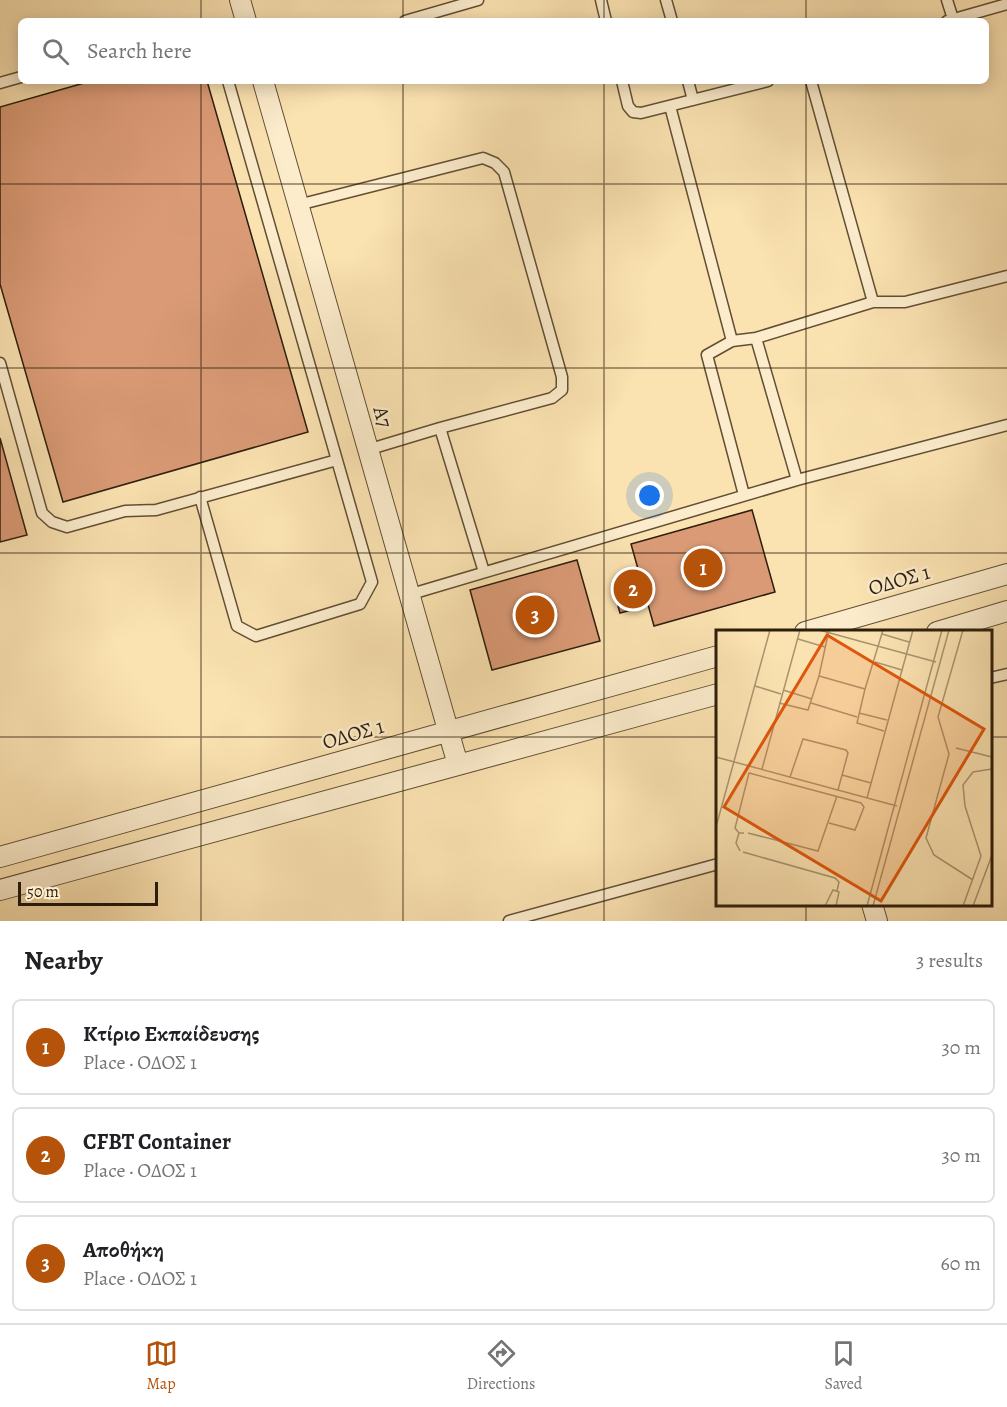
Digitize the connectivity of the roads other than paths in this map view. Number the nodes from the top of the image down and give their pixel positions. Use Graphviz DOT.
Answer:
graph roads {
  1 [pos="240,0"];
  2 [pos="478,0"];
  3 [pos="600,0"];
  4 [pos="666,0"];
  5 [pos="947,0"];
  6 [pos="1007,4"];
  7 [pos="245,18"];
  8 [pos="415,18"];
  9 [pos="605,18"];
  10 [pos="671,18"];
  11 [pos="950,18"];
  12 [pos="957,18"];
  13 [pos="18,78"];
  14 [pos="0,83"];
  15 [pos="229,84"];
  16 [pos="264,84"];
  17 [pos="623,84"];
  18 [pos="689,84"];
  19 [pos="756,84"];
  20 [pos="812,84"];
  21 [pos="693,100"];
  22 [pos="670,106"];
  23 [pos="298,205"];
  24 [pos="1007,276"];
  25 [pos="873,302"];
  26 [pos="756,338"];
  27 [pos="732,341"];
  28 [pos="0,363"];
  29 [pos="1007,425"];
  30 [pos="440,428"];
  31 [pos="367,450"];
  32 [pos="337,460"];
  33 [pos="797,480"];
  34 [pos="744,495"];
  35 [pos="200,498"];
  36 [pos="484,572"];
  37 [pos="1007,574"];
  38 [pos="408,595"];
  39 [pos="1007,611"];
  40 [pos="812,630"];
  41 [pos="944,630"];
  42 [pos="716,656"];
  43 [pos="1007,674"];
  44 [pos="992,678"];
  45 [pos="716,694"];
  46 [pos="448,732"];
  47 [pos="458,765"];
  48 [pos="0,857"];
  49 [pos="716,864"];
  50 [pos="0,890"];
  51 [pos="873,906"];
  52 [pos="508,921"];
  53 [pos="877,921"];
  1 -- 7 [label="street"];
  2 -- 8 [label="lane"];
  3 -- 9 [label="lane"];
  4 -- 10 [label="lane"];
  5 -- 11 [label="lane"];
  6 -- 12 [label="lane"];
  13 -- 14 [label="lane"];
  15 -- 32 [label="lane"];
  16 -- 23 [label="street, Α7"];
  17 -- 22 [label="lane"];
  18 -- 21 [label="lane"];
  19 -- 21 [label="lane"];
  20 -- 25 [label="lane"];
  21 -- 22 [label="lane"];
  22 -- 27 [label="lane"];
  23 -- 30 [label="lane"];
  23 -- 31 [label="street, Α7"];
  24 -- 25 [label="lane"];
  25 -- 26 [label="lane"];
  26 -- 27 [label="lane"];
  26 -- 33 [label="lane"];
  27 -- 34 [label="lane"];
  28 -- 35 [label="lane"];
  29 -- 33 [label="lane"];
  30 -- 31 [label="lane"];
  30 -- 36 [label="lane"];
  31 -- 38 [label="street, Α7"];
  32 -- 35 [label="lane"];
  32 -- 35 [label="lane"];
  33 -- 34 [label="lane"];
  34 -- 36 [label="lane"];
  36 -- 38 [label="lane"];
  37 -- 40 [label="street, ΟΔΟΣ 1"];
  38 -- 46 [label="street, Α7"];
  39 -- 41 [label="street"];
  42 -- 46 [label="street, ΟΔΟΣ 1"];
  43 -- 44 [label="lane"];
  45 -- 47 [label="street"];
  46 -- 47 [label="street, Α7"];
  46 -- 48 [label="street, ΟΔΟΣ 1"];
  47 -- 50 [label="street"];
  49 -- 52 [label="lane"];
  51 -- 53 [label="street"];
}
